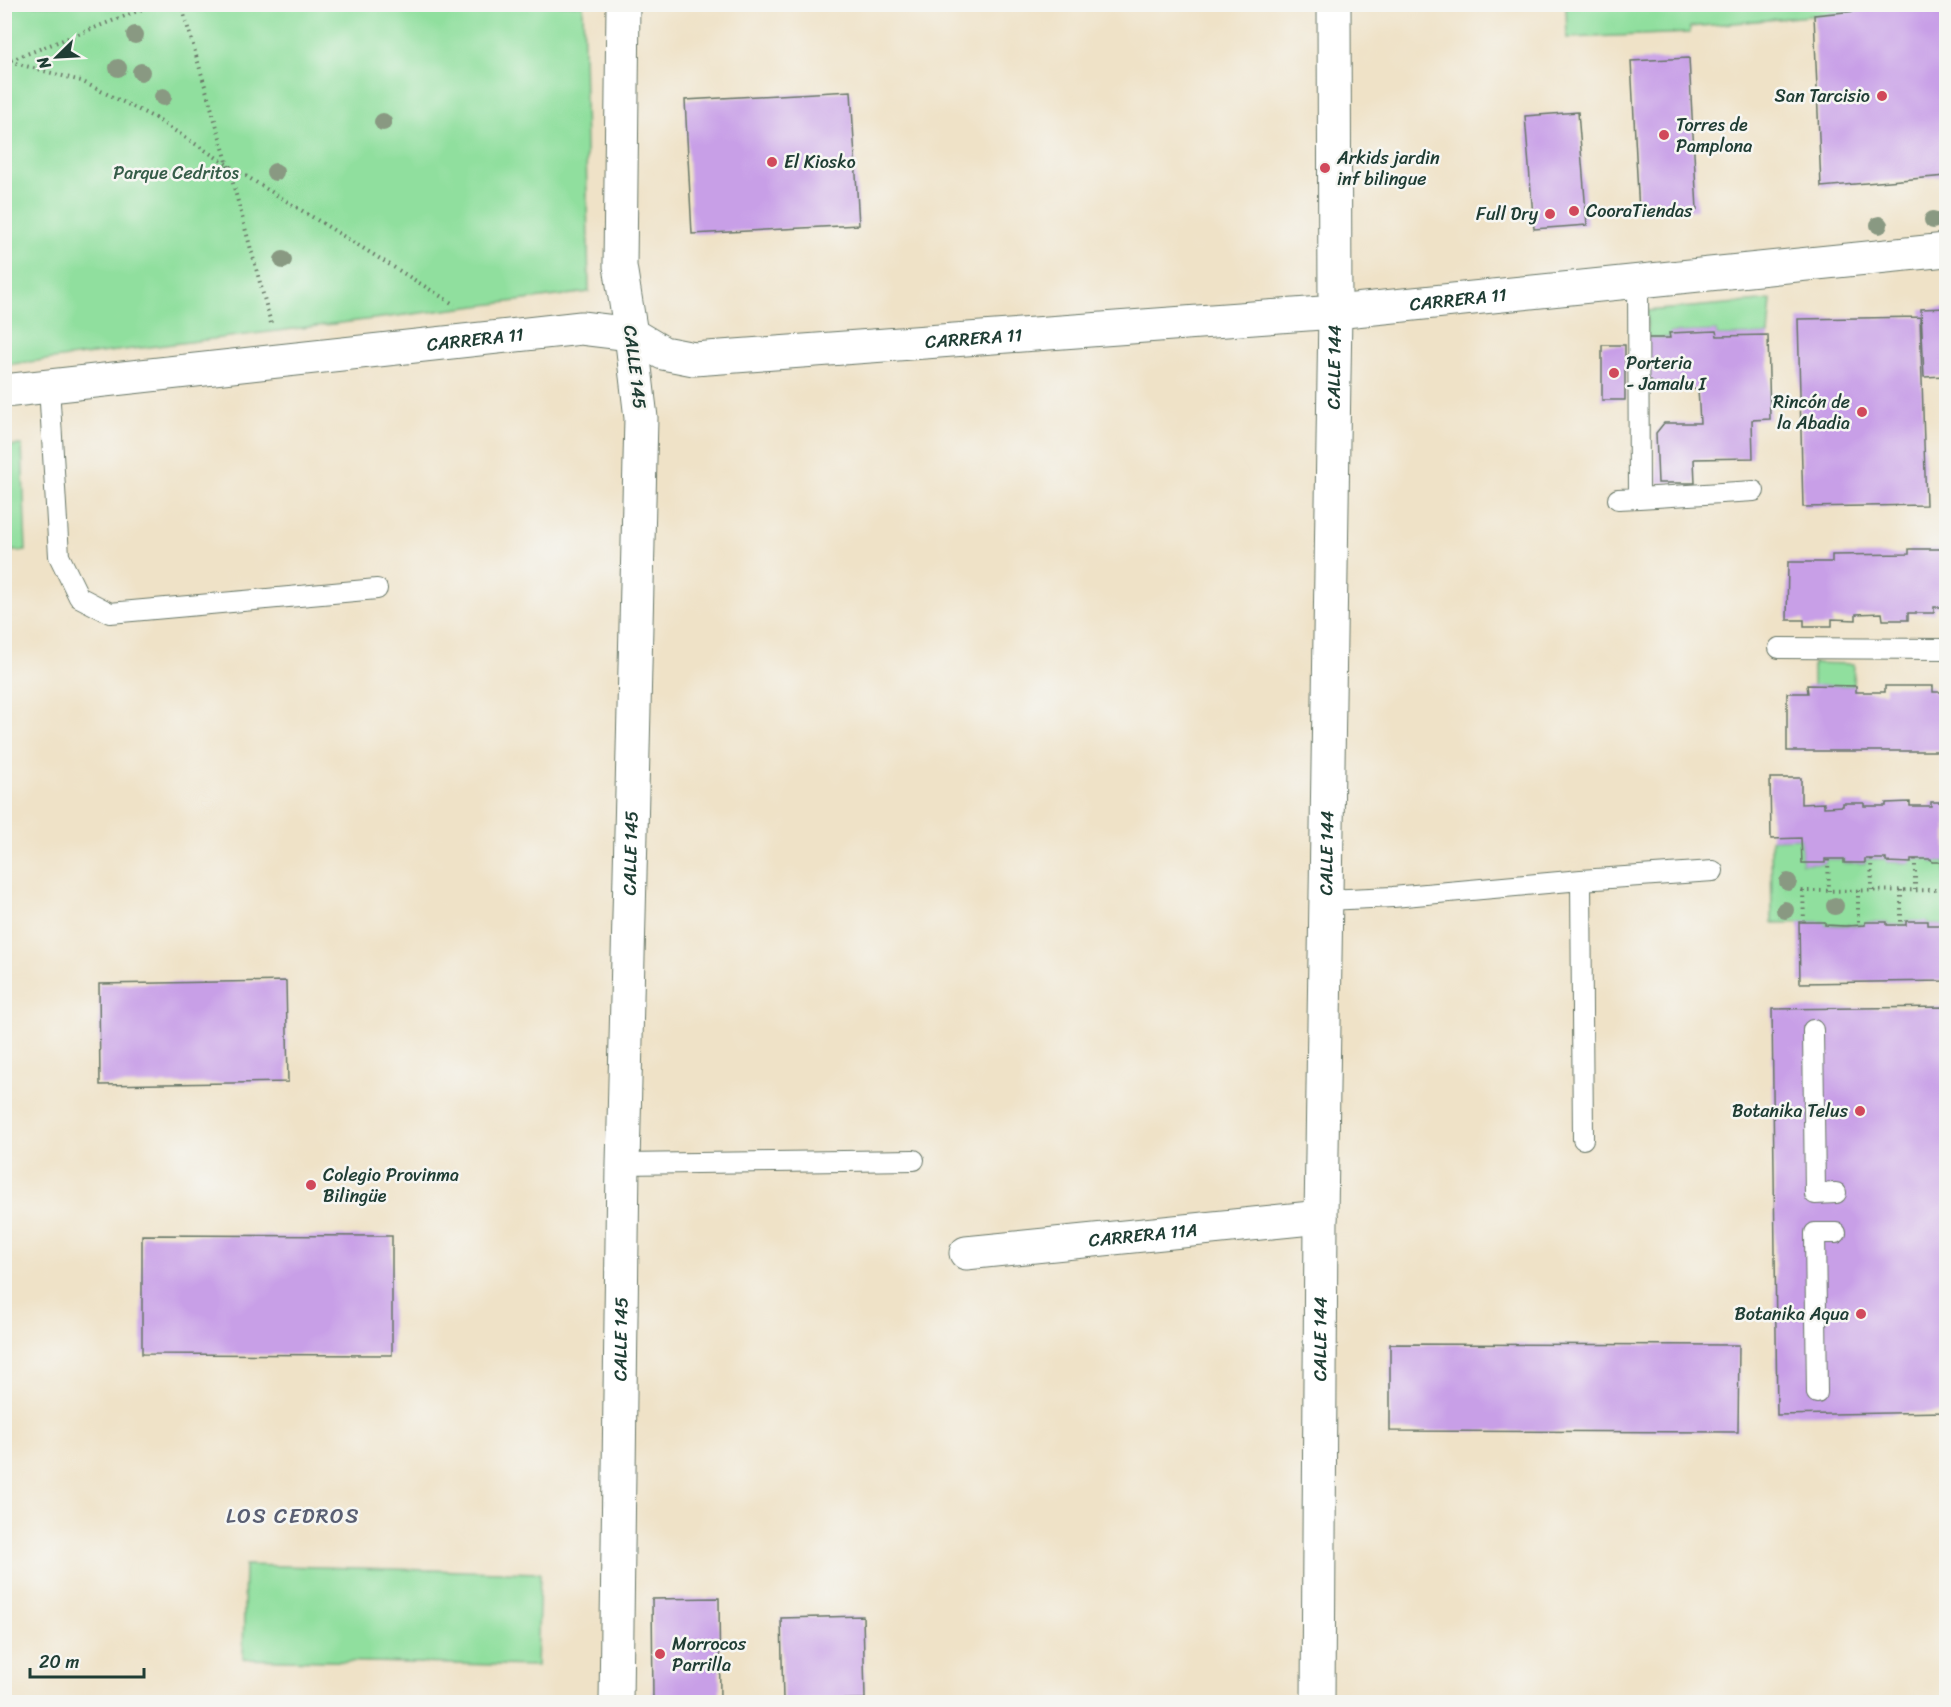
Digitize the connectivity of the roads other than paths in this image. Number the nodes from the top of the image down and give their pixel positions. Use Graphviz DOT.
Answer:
graph roads {
  1 [pos="623,4"];
  2 [pos="1334,4"];
  3 [pos="1947,250"];
  4 [pos="1638,282"];
  5 [pos="1335,312"];
  6 [pos="632,334"];
  7 [pos="49,386"];
  8 [pos="4,391"];
  9 [pos="1754,491"];
  10 [pos="1639,498"];
  11 [pos="1618,499"];
  12 [pos="377,589"];
  13 [pos="1779,648"];
  14 [pos="1947,649"];
  15 [pos="1713,871"];
  16 [pos="1581,880"];
  17 [pos="1326,900"];
  18 [pos="1813,1030"];
  19 [pos="1583,1139"];
  20 [pos="914,1160"];
  21 [pos="624,1164"];
  22 [pos="1836,1193"];
  23 [pos="1321,1217"];
  24 [pos="1836,1233"];
  25 [pos="966,1253"];
  26 [pos="1817,1393"];
  27 [pos="616,1702"];
  28 [pos="1318,1702"];
  1 -- 6 [label="street, CALLE 145"];
  2 -- 5 [label="street, CALLE 144"];
  3 -- 4 [label="street, CARRERA 11"];
  4 -- 5 [label="street, CARRERA 11"];
  4 -- 10 [label="lane"];
  5 -- 6 [label="street, CARRERA 11"];
  5 -- 17 [label="street, CALLE 144"];
  6 -- 7 [label="street, CARRERA 11"];
  6 -- 21 [label="street, CALLE 145"];
  7 -- 8 [label="street, CARRERA 11"];
  7 -- 12 [label="lane"];
  9 -- 10 [label="lane"];
  10 -- 11 [label="lane"];
  13 -- 14 [label="lane"];
  15 -- 16 [label="lane"];
  16 -- 17 [label="lane"];
  16 -- 19 [label="lane"];
  17 -- 23 [label="street, CALLE 144"];
  18 -- 22 [label="lane"];
  20 -- 21 [label="lane"];
  21 -- 27 [label="street, CALLE 145"];
  23 -- 25 [label="street, CARRERA 11A"];
  23 -- 28 [label="street, CALLE 144"];
  24 -- 26 [label="lane"];
}
